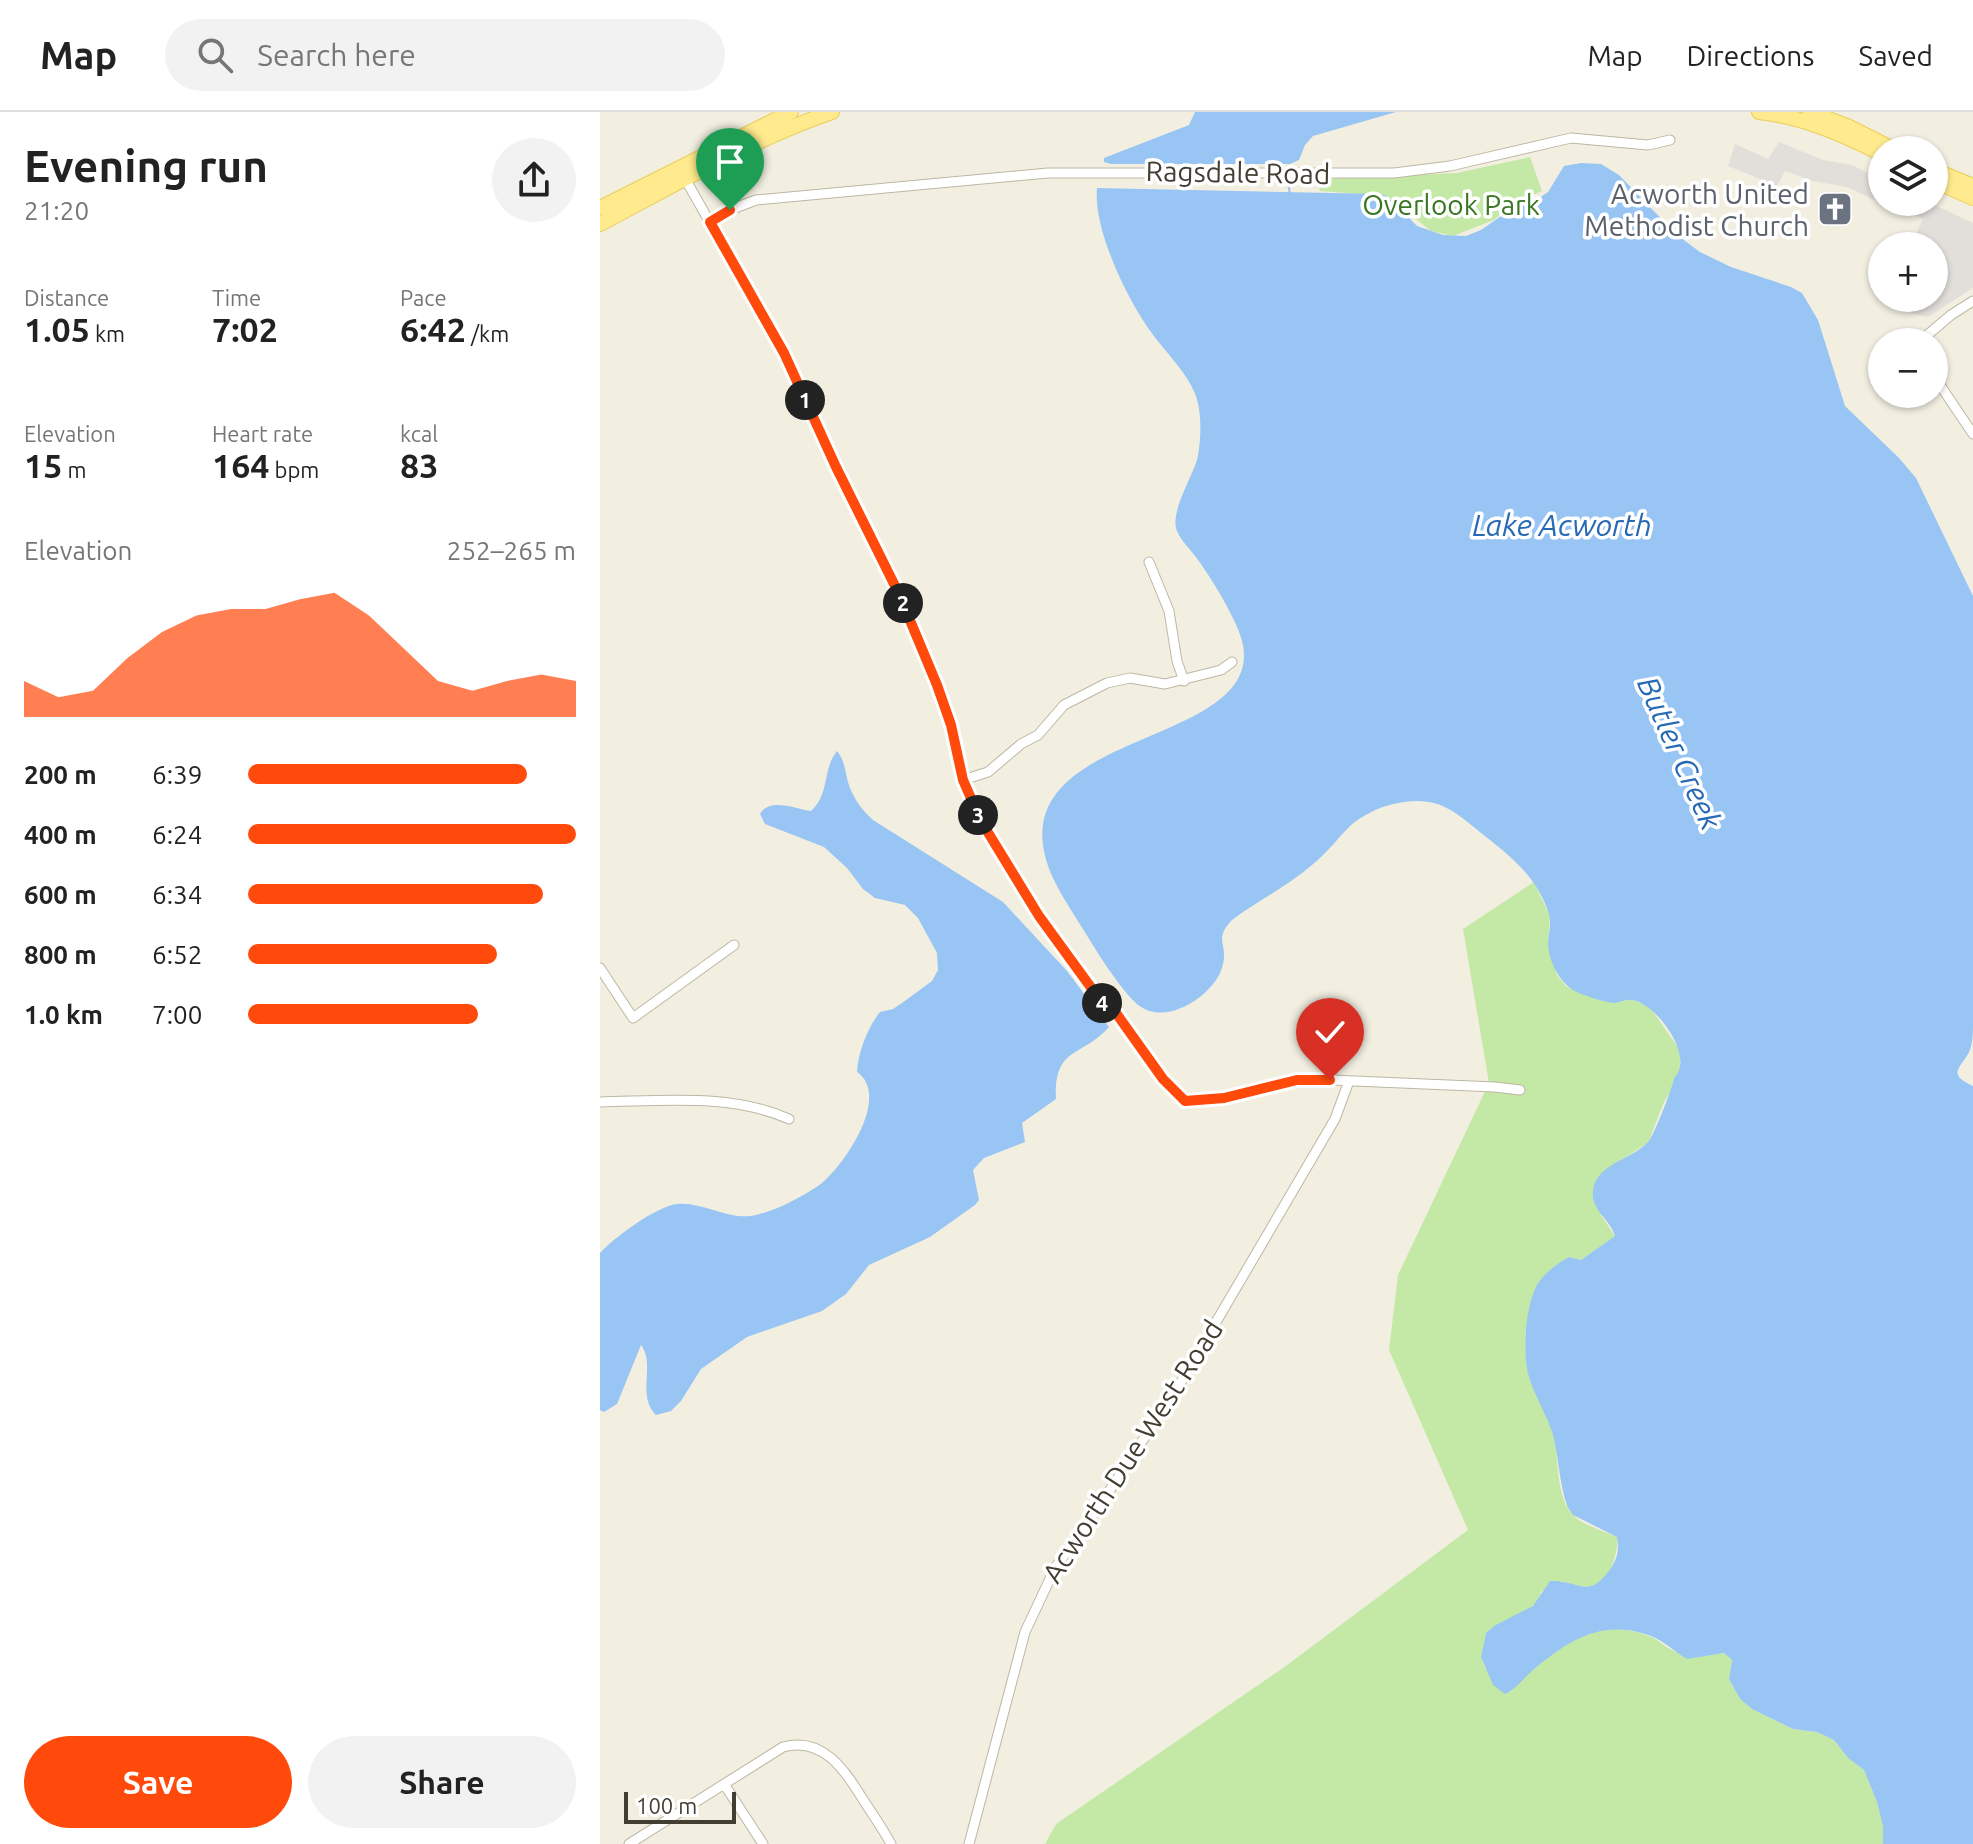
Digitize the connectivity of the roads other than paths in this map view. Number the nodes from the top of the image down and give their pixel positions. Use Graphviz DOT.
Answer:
graph roads {
  1 [pos="791,112"];
  2 [pos="832,112"];
  3 [pos="1759,112"];
  4 [pos="1810,112"];
  5 [pos="1868,136"];
  6 [pos="1670,140"];
  7 [pos="1868,147"];
  8 [pos="682,173"];
  9 [pos="1948,176"];
  10 [pos="1973,186"];
  11 [pos="1948,187"];
  12 [pos="1973,198"];
  13 [pos="600,208"];
  14 [pos="710,222"];
  15 [pos="600,224"];
  16 [pos="1973,301"];
  17 [pos="1936,328"];
  18 [pos="1948,397"];
  19 [pos="1973,434"];
  20 [pos="1149,562"];
  21 [pos="1232,662"];
  22 [pos="1184,681"];
  23 [pos="963,780"];
  24 [pos="734,945"];
  25 [pos="600,968"];
  26 [pos="1349,1081"];
  27 [pos="1520,1090"];
  28 [pos="600,1102"];
  29 [pos="789,1119"];
  30 [pos="724,1784"];
  31 [pos="629,1844"];
  32 [pos="763,1844"];
  33 [pos="891,1844"];
  34 [pos="969,1844"];
  1 -- 8 [label="main road"];
  2 -- 8 [label="main road"];
  3 -- 7 [label="main road"];
  4 -- 5 [label="main road"];
  6 -- 14 [label="street, Ragsdale Road"];
  8 -- 13 [label="main road"];
  8 -- 14 [label="street"];
  8 -- 15 [label="main road"];
  9 -- 10 [label="main road"];
  11 -- 12 [label="main road"];
  14 -- 23 [label="street"];
  16 -- 17 [label="street"];
  18 -- 19 [label="street"];
  20 -- 22 [label="street"];
  21 -- 22 [label="street"];
  22 -- 23 [label="street"];
  23 -- 26 [label="street"];
  24 -- 25 [label="street"];
  26 -- 27 [label="street"];
  26 -- 34 [label="street, Acworth Due West Road"];
  28 -- 29 [label="street"];
  30 -- 31 [label="street"];
  30 -- 32 [label="street"];
  30 -- 33 [label="street"];
}
